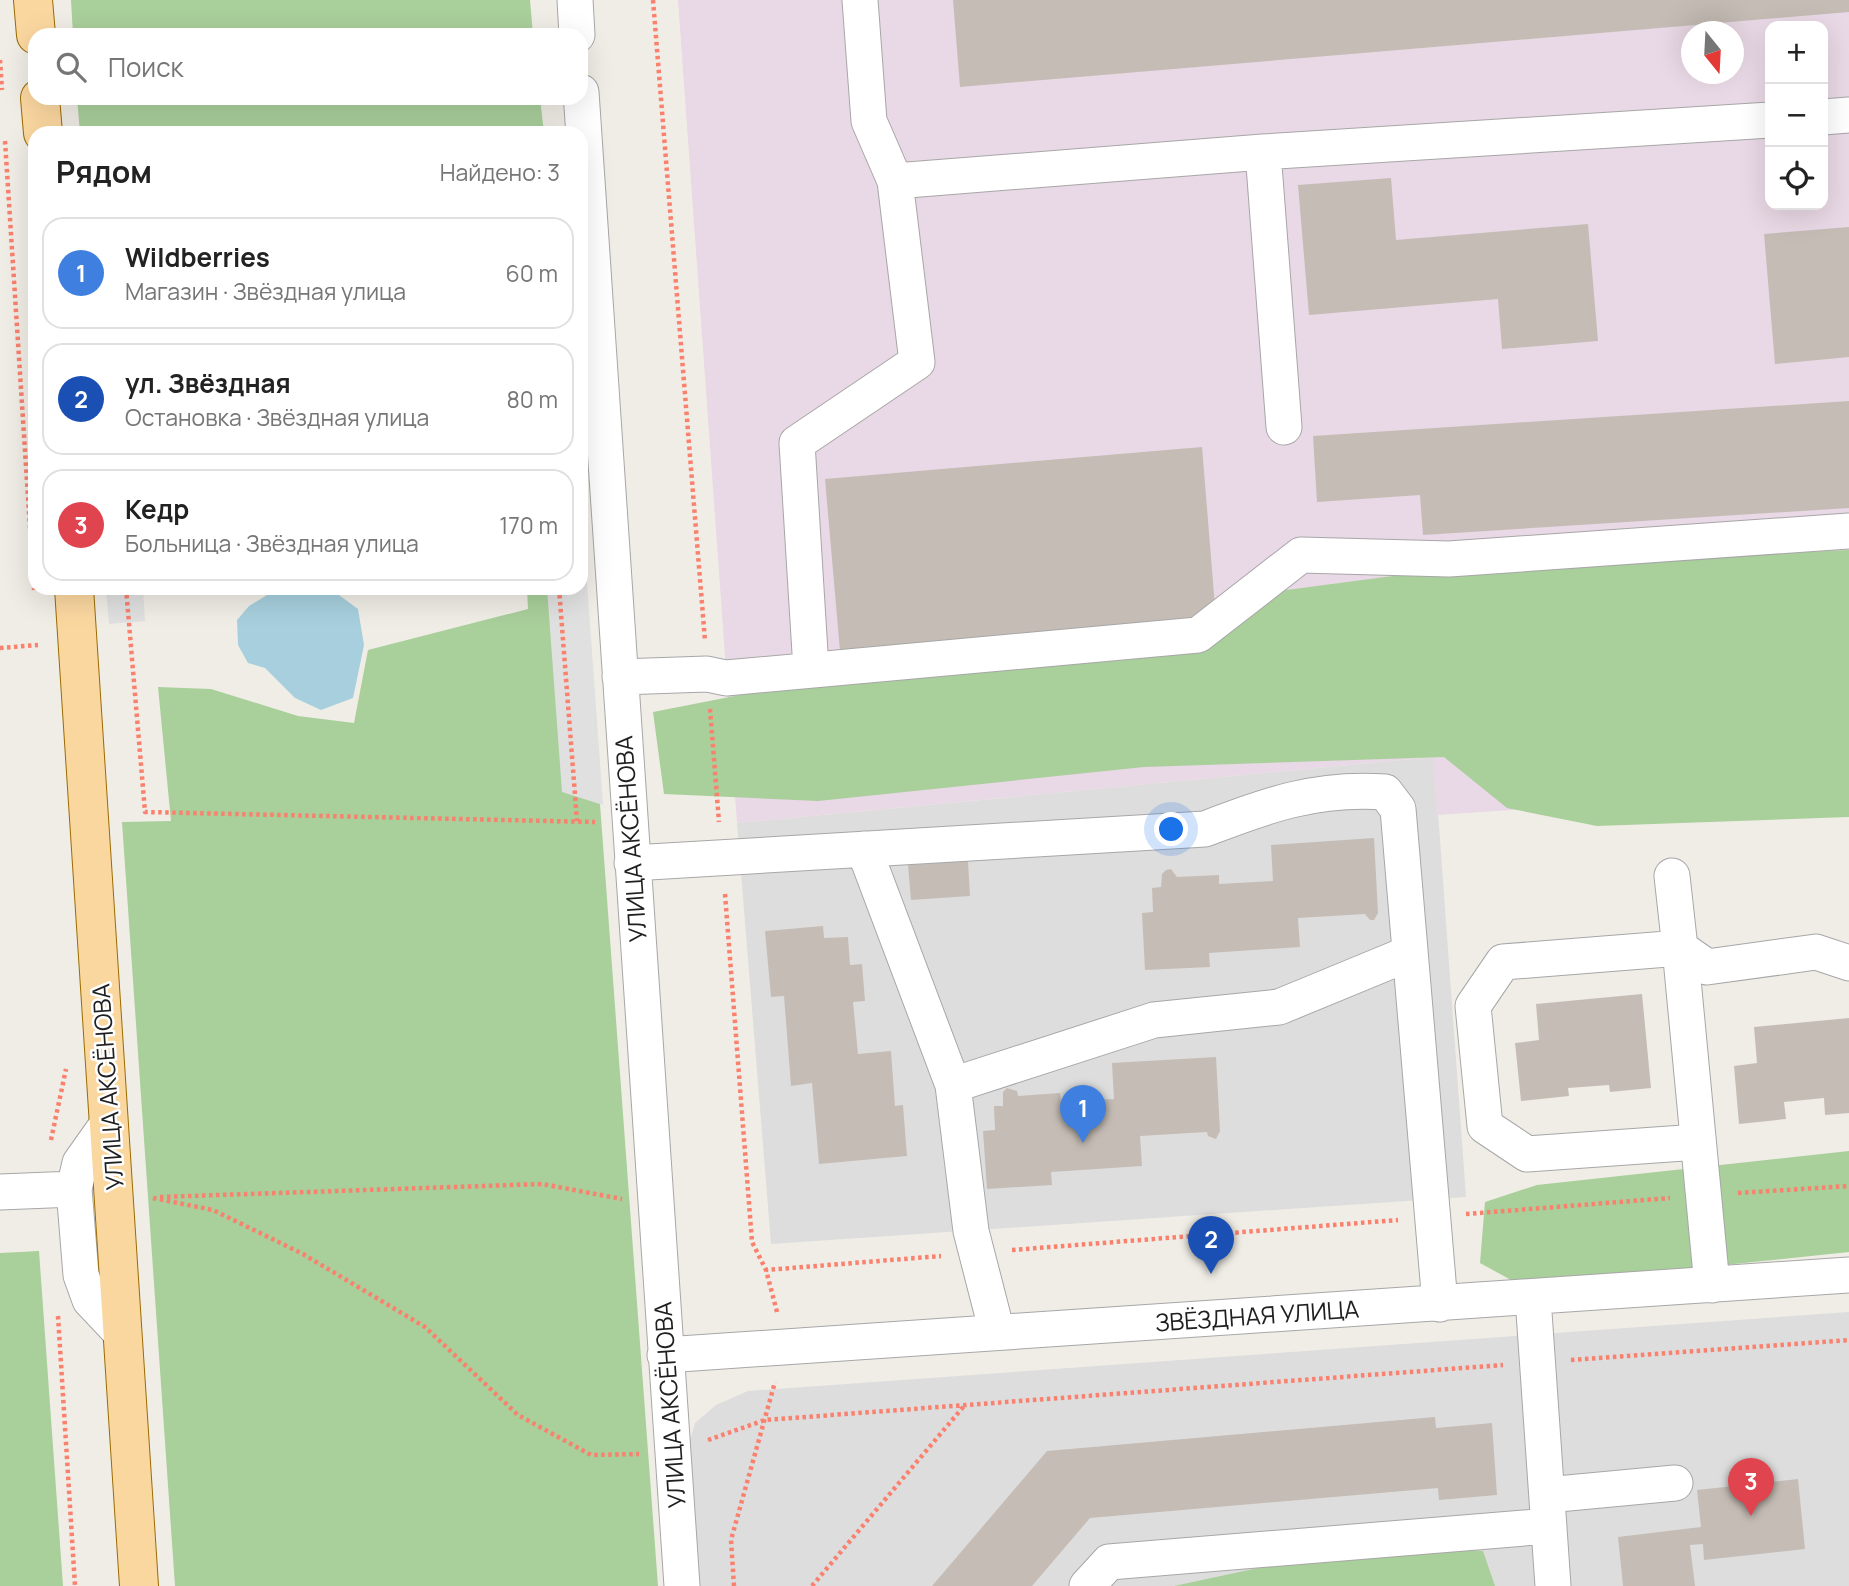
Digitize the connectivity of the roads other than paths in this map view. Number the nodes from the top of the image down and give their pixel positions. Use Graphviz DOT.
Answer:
graph roads {
  1 [pos="33,0"];
  2 [pos="575,0"];
  3 [pos="860,0"];
  4 [pos="35,28"];
  5 [pos="577,28"];
  6 [pos="41,105"];
  7 [pos="582,105"];
  8 [pos="1849,115"];
  9 [pos="1828,117"];
  10 [pos="1765,120"];
  11 [pos="42,126"];
  12 [pos="583,126"];
  13 [pos="1263,152"];
  14 [pos="895,181"];
  15 [pos="588,197"];
  16 [pos="1284,427"];
  17 [pos="1849,531"];
  18 [pos="74,595"];
  19 [pos="811,669"];
  20 [pos="620,677"];
  21 [pos="864,849"];
  22 [pos="632,863"];
  23 [pos="1672,876"];
  24 [pos="1680,948"];
  25 [pos="1410,953"];
  26 [pos="1849,963"];
  27 [pos="953,1085"];
  28 [pos="109,1122"];
  29 [pos="1698,1142"];
  30 [pos="62,1190"];
  31 [pos="0,1192"];
  32 [pos="1849,1275"];
  33 [pos="1712,1285"];
  34 [pos="1533,1298"];
  35 [pos="1440,1304"];
  36 [pos="997,1332"];
  37 [pos="123,1335"];
  38 [pos="664,1355"];
  39 [pos="1675,1483"];
  40 [pos="1548,1510"];
  41 [pos="139,1586"];
  42 [pos="682,1586"];
  43 [pos="1087,1586"];
  44 [pos="1553,1586"];
  1 -- 4 [label="main road"];
  2 -- 5 [label="street"];
  3 -- 14 [label="street"];
  6 -- 11 [label="main road"];
  7 -- 12 [label="street, УЛИЦА АКСЁНОВА"];
  8 -- 9 [label="street"];
  10 -- 13 [label="street"];
  13 -- 14 [label="street"];
  13 -- 16 [label="street"];
  14 -- 19 [label="street"];
  15 -- 20 [label="street, УЛИЦА АКСЁНОВА"];
  17 -- 19 [label="street"];
  18 -- 28 [label="main road, УЛИЦА АКСЁНОВА"];
  19 -- 20 [label="street"];
  20 -- 22 [label="street, УЛИЦА АКСЁНОВА"];
  21 -- 22 [label="street"];
  21 -- 25 [label="street"];
  21 -- 27 [label="street"];
  22 -- 38 [label="street, УЛИЦА АКСЁНОВА"];
  23 -- 24 [label="street"];
  24 -- 26 [label="street"];
  24 -- 29 [label="street"];
  24 -- 29 [label="street"];
  25 -- 27 [label="street"];
  25 -- 35 [label="street"];
  27 -- 36 [label="street"];
  28 -- 30 [label="street"];
  28 -- 37 [label="main road, УЛИЦА АКСЁНОВА"];
  29 -- 33 [label="street"];
  30 -- 31 [label="street"];
  30 -- 37 [label="street"];
  32 -- 33 [label="street, ЗВЁЗДНАЯ УЛИЦА"];
  33 -- 34 [label="street, ЗВЁЗДНАЯ УЛИЦА"];
  34 -- 35 [label="street, ЗВЁЗДНАЯ УЛИЦА"];
  34 -- 40 [label="street"];
  35 -- 36 [label="street, ЗВЁЗДНАЯ УЛИЦА"];
  36 -- 38 [label="street, ЗВЁЗДНАЯ УЛИЦА"];
  37 -- 41 [label="main road, УЛИЦА АКСЁНОВА"];
  38 -- 42 [label="street, УЛИЦА АКСЁНОВА"];
  39 -- 40 [label="street"];
  40 -- 43 [label="street"];
  40 -- 44 [label="street"];
}
